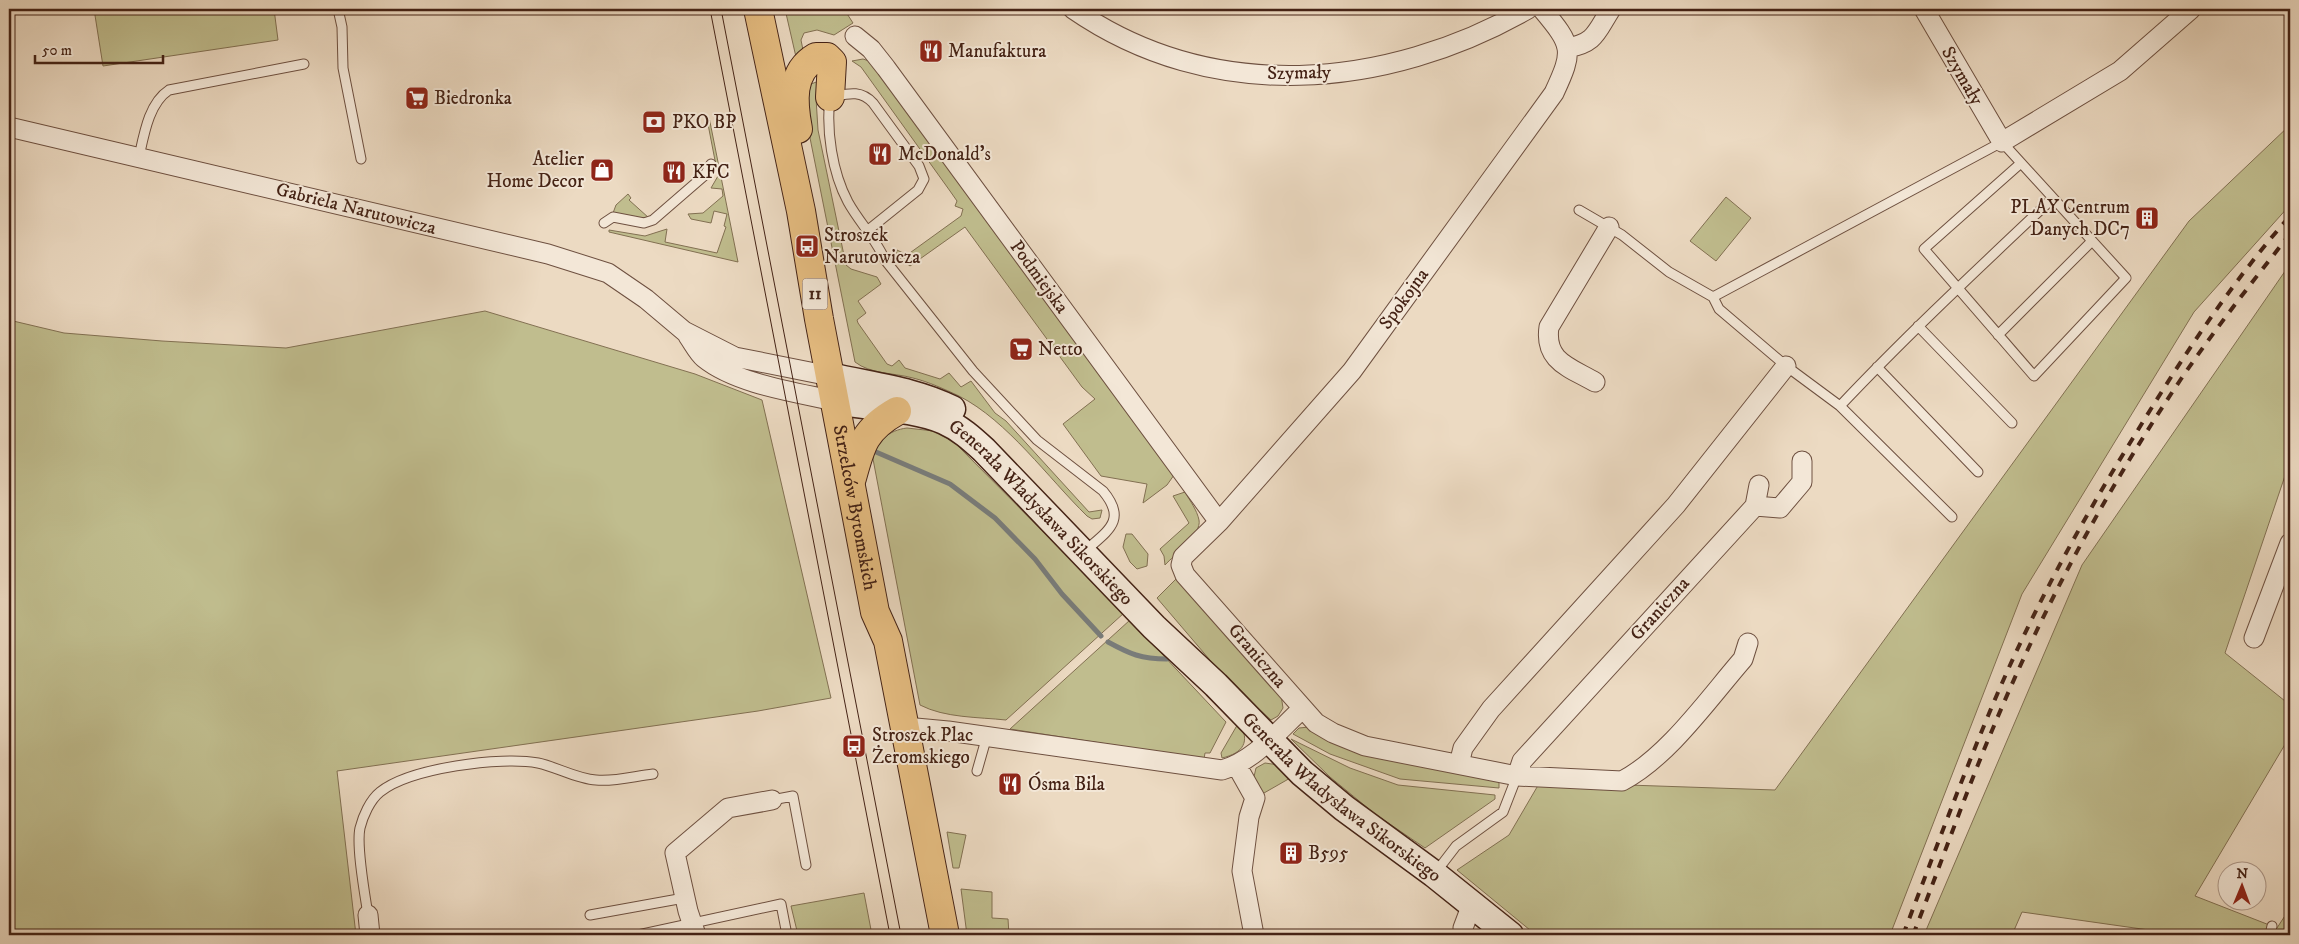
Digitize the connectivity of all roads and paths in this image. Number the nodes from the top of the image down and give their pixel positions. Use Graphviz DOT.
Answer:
graph roads {
  1 [pos="338,9"];
  2 [pos="758,9"];
  3 [pos="1073,9"];
  4 [pos="1528,9"];
  5 [pos="1542,9"];
  6 [pos="1611,9"];
  7 [pos="1924,9"];
  8 [pos="2190,9"];
  9 [pos="855,36"];
  10 [pos="1567,48"];
  11 [pos="304,64"];
  12 [pos="830,97"];
  13 [pos="9,127"];
  14 [pos="2002,142"];
  15 [pos="139,157"];
  16 [pos="361,159"];
  17 [pos="2021,163"];
  18 [pos="711,164"];
  19 [pos="2052,199"];
  20 [pos="1579,210"];
  21 [pos="801,211"];
  22 [pos="604,223"];
  23 [pos="1609,228"];
  24 [pos="867,231"];
  25 [pos="2091,242"];
  26 [pos="1958,286"];
  27 [pos="1713,297"];
  28 [pos="1918,326"];
  29 [pos="684,331"];
  30 [pos="1998,335"];
  31 [pos="1786,366"];
  32 [pos="1877,367"];
  33 [pos="1595,382"];
  34 [pos="832,389"];
  35 [pos="1840,406"];
  36 [pos="896,411"];
  37 [pos="2012,423"];
  38 [pos="1802,461"];
  39 [pos="1978,472"];
  40 [pos="851,484"];
  41 [pos="1759,485"];
  42 [pos="1756,506"];
  43 [pos="1952,517"];
  44 [pos="1219,522"];
  45 [pos="2290,543"];
  46 [pos="1089,547"];
  47 [pos="1182,565"];
  48 [pos="875,612"];
  49 [pos="2254,638"];
  50 [pos="1748,644"];
  51 [pos="1302,709"];
  52 [pos="905,727"];
  53 [pos="987,736"];
  54 [pos="1269,740"];
  55 [pos="1459,764"];
  56 [pos="1237,766"];
  57 [pos="977,771"];
  58 [pos="653,774"];
  59 [pos="1517,776"];
  60 [pos="772,800"];
  61 [pos="806,865"];
  62 [pos="1434,874"];
  63 [pos="684,898"];
  64 [pos="1472,904"];
  65 [pos="368,915"];
  66 [pos="590,915"];
  67 [pos="693,929"];
  68 [pos="370,935"];
  69 [pos="638,935"];
  70 [pos="787,935"];
  71 [pos="929,935"];
  72 [pos="945,935"];
  73 [pos="1254,935"];
  74 [pos="1465,935"];
  75 [pos="1510,935"];
  1 -- 16 [label="lane"];
  2 -- 21 [label="highway, 11"];
  3 -- 4 [label="street, Szymały"];
  5 -- 10 [label="street"];
  6 -- 10 [label="street"];
  7 -- 14 [label="street, Szymały"];
  8 -- 14 [label="street"];
  9 -- 44 [label="street, Podmiejska"];
  10 -- 44 [label="street, Spokojna"];
  11 -- 15 [label="lane"];
  12 -- 21 [label="highway"];
  12 -- 24 [label="lane"];
  12 -- 24 [label="lane"];
  13 -- 15 [label="street, Gabriela Narutowicza"];
  14 -- 17 [label="lane"];
  14 -- 27 [label="lane"];
  15 -- 29 [label="street, Gabriela Narutowicza"];
  17 -- 19 [label="lane"];
  17 -- 26 [label="lane"];
  18 -- 22 [label="lane"];
  19 -- 25 [label="lane"];
  19 -- 26 [label="lane"];
  20 -- 23 [label="lane"];
  21 -- 34 [label="highway, 11"];
  23 -- 27 [label="lane"];
  23 -- 33 [label="street"];
  24 -- 46 [label="lane"];
  25 -- 30 [label="lane"];
  25 -- 30 [label="lane"];
  26 -- 28 [label="lane"];
  26 -- 30 [label="lane"];
  27 -- 31 [label="lane"];
  28 -- 32 [label="lane"];
  28 -- 37 [label="lane"];
  29 -- 34 [label="street, Gabriela Narutowicza"];
  29 -- 34 [label="street, Gabriela Narutowicza"];
  31 -- 35 [label="lane"];
  31 -- 55 [label="street"];
  32 -- 35 [label="lane"];
  32 -- 39 [label="lane"];
  34 -- 36 [label="street, Generała Władysława Sikorskiego"];
  34 -- 40 [label="highway, Strzelców Bytomskich / 11"];
  34 -- 46 [label="street, Generała Władysława Sikorskiego"];
  35 -- 43 [label="lane"];
  36 -- 40 [label="highway"];
  36 -- 46 [label="street, Generała Władysława Sikorskiego"];
  38 -- 42 [label="street"];
  40 -- 48 [label="highway, Strzelców Bytomskich / 11"];
  41 -- 42 [label="street"];
  42 -- 59 [label="street, Graniczna"];
  44 -- 47 [label="street, Spokojna"];
  45 -- 49 [label="street"];
  46 -- 54 [label="street, Generała Władysława Sikorskiego"];
  47 -- 51 [label="street, Graniczna"];
  48 -- 52 [label="highway, Strzelców Bytomskich / 11"];
  48 -- 71 [label="highway, Strzelców Bytomskich / 11"];
  50 -- 59 [label="street, Graniczna"];
  51 -- 54 [label="street"];
  51 -- 55 [label="street, Graniczna"];
  52 -- 53 [label="street"];
  52 -- 72 [label="highway, Strzelców Bytomskich / 11"];
  53 -- 56 [label="street"];
  53 -- 57 [label="lane"];
  54 -- 56 [label="street"];
  54 -- 62 [label="street, Generała Władysława Sikorskiego"];
  55 -- 59 [label="street, Graniczna"];
  56 -- 73 [label="street"];
  58 -- 65 [label="lane"];
  59 -- 62 [label="lane"];
  60 -- 61 [label="lane"];
  60 -- 63 [label="street"];
  62 -- 64 [label="street, Generała Władysława Sikorskiego"];
  63 -- 66 [label="lane"];
  63 -- 67 [label="street"];
  64 -- 74 [label="street"];
  64 -- 75 [label="street, Generała Władysława Sikorskiego"];
  65 -- 68 [label="street"];
  67 -- 69 [label="lane"];
  67 -- 70 [label="lane"];
}
